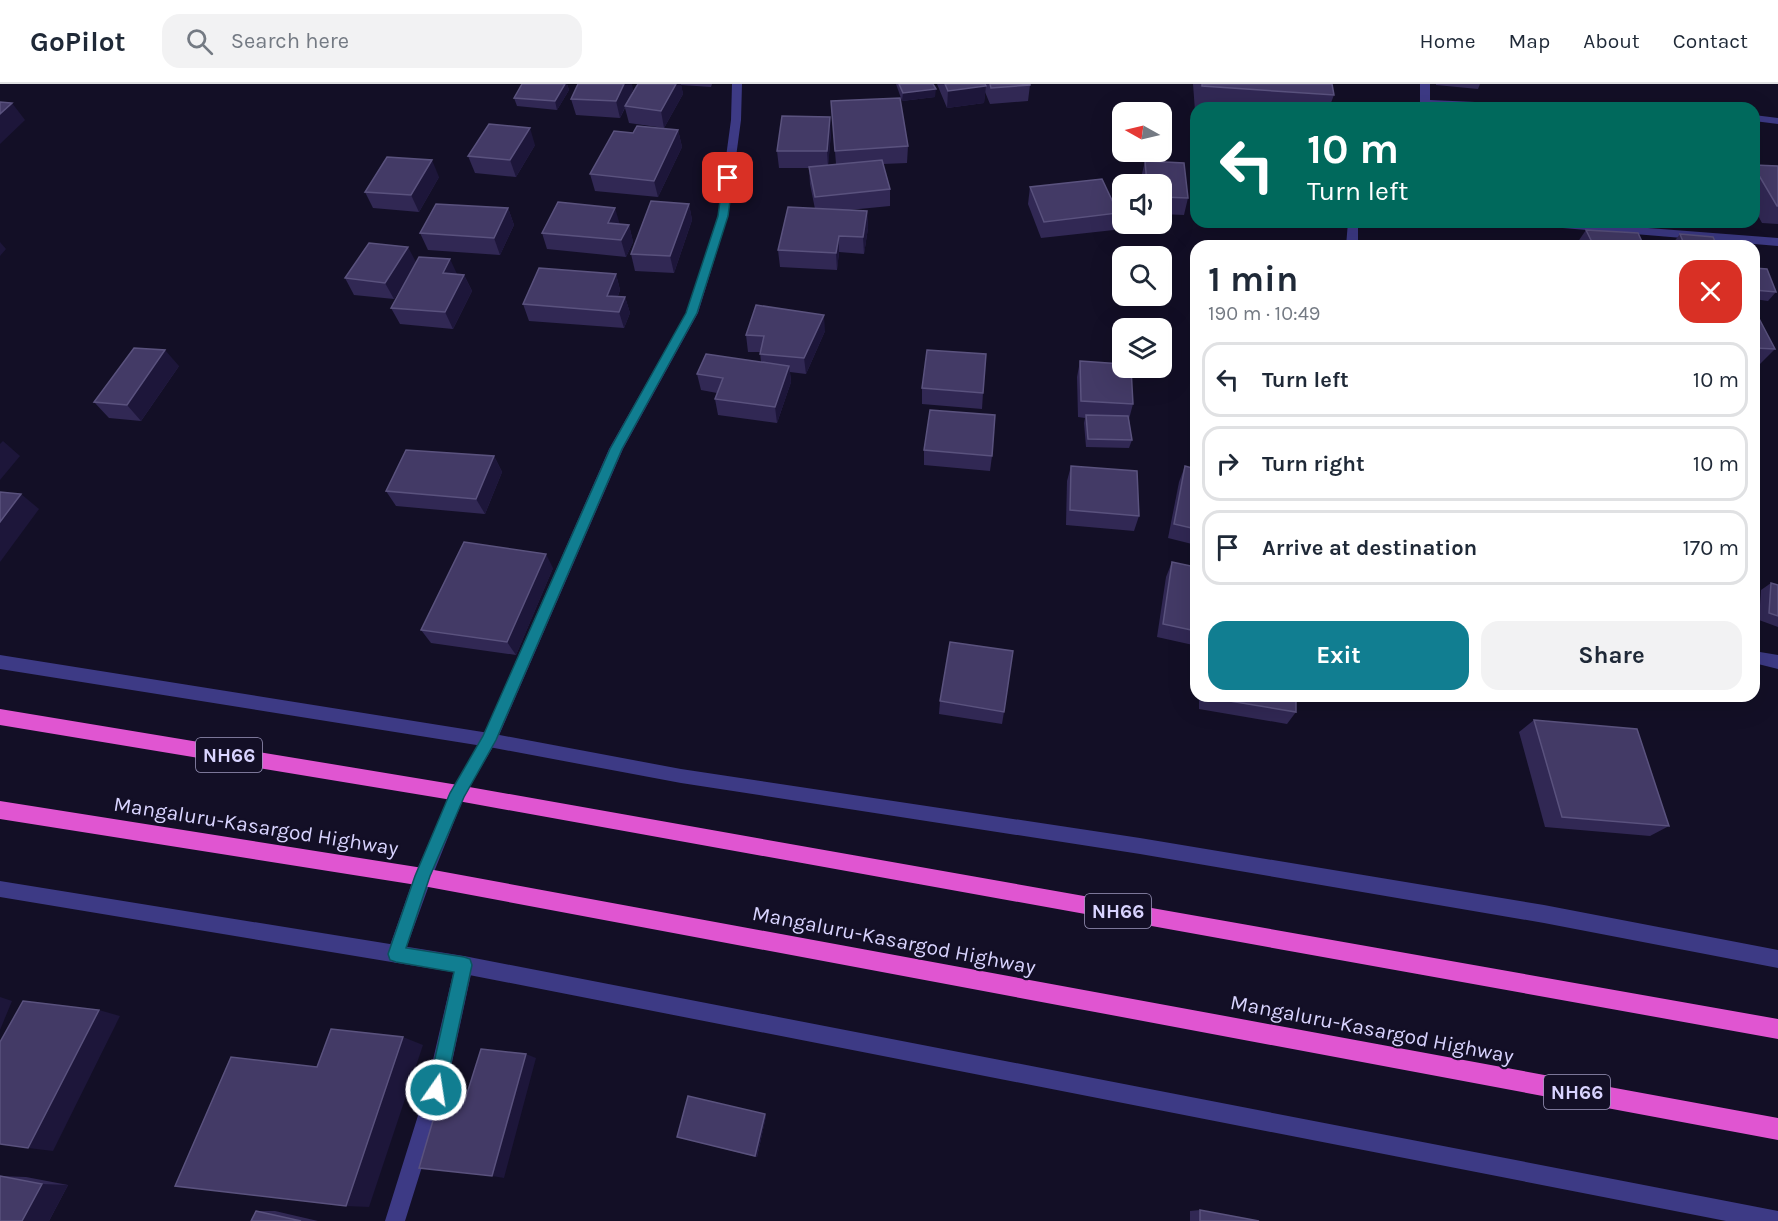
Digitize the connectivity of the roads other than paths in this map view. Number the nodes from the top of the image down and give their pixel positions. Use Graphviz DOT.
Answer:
graph roads {
  1 [pos="738,84"];
  2 [pos="1425,84"];
  3 [pos="1426,102"];
  4 [pos="1760,119"];
  5 [pos="1778,121"];
  6 [pos="1602,228"];
  7 [pos="1753,240"];
  8 [pos="1760,241"];
  9 [pos="1778,242"];
  10 [pos="1760,658"];
  11 [pos="0,662"];
  12 [pos="1778,662"];
  13 [pos="0,717"];
  14 [pos="489,740"];
  15 [pos="458,793"];
  16 [pos="0,810"];
  17 [pos="423,876"];
  18 [pos="0,889"];
  19 [pos="396,954"];
  20 [pos="1778,959"];
  21 [pos="464,965"];
  22 [pos="1778,1029"];
  23 [pos="1778,1129"];
  24 [pos="395,1221"];
  25 [pos="1778,1221"];
  1 -- 14 [label="street"];
  2 -- 3 [label="street"];
  4 -- 5 [label="street"];
  6 -- 7 [label="street"];
  8 -- 9 [label="street"];
  10 -- 12 [label="street"];
  11 -- 14 [label="street"];
  13 -- 15 [label="highway, NH66"];
  14 -- 15 [label="street"];
  14 -- 20 [label="street"];
  15 -- 17 [label="street"];
  15 -- 22 [label="highway, NH66"];
  16 -- 17 [label="highway, Mangaluru-Kasargod Highway / NH66"];
  17 -- 19 [label="street"];
  17 -- 23 [label="highway, Mangaluru-Kasargod Highway / NH66"];
  18 -- 19 [label="street"];
  19 -- 21 [label="street"];
  21 -- 24 [label="street"];
  21 -- 25 [label="street"];
}
